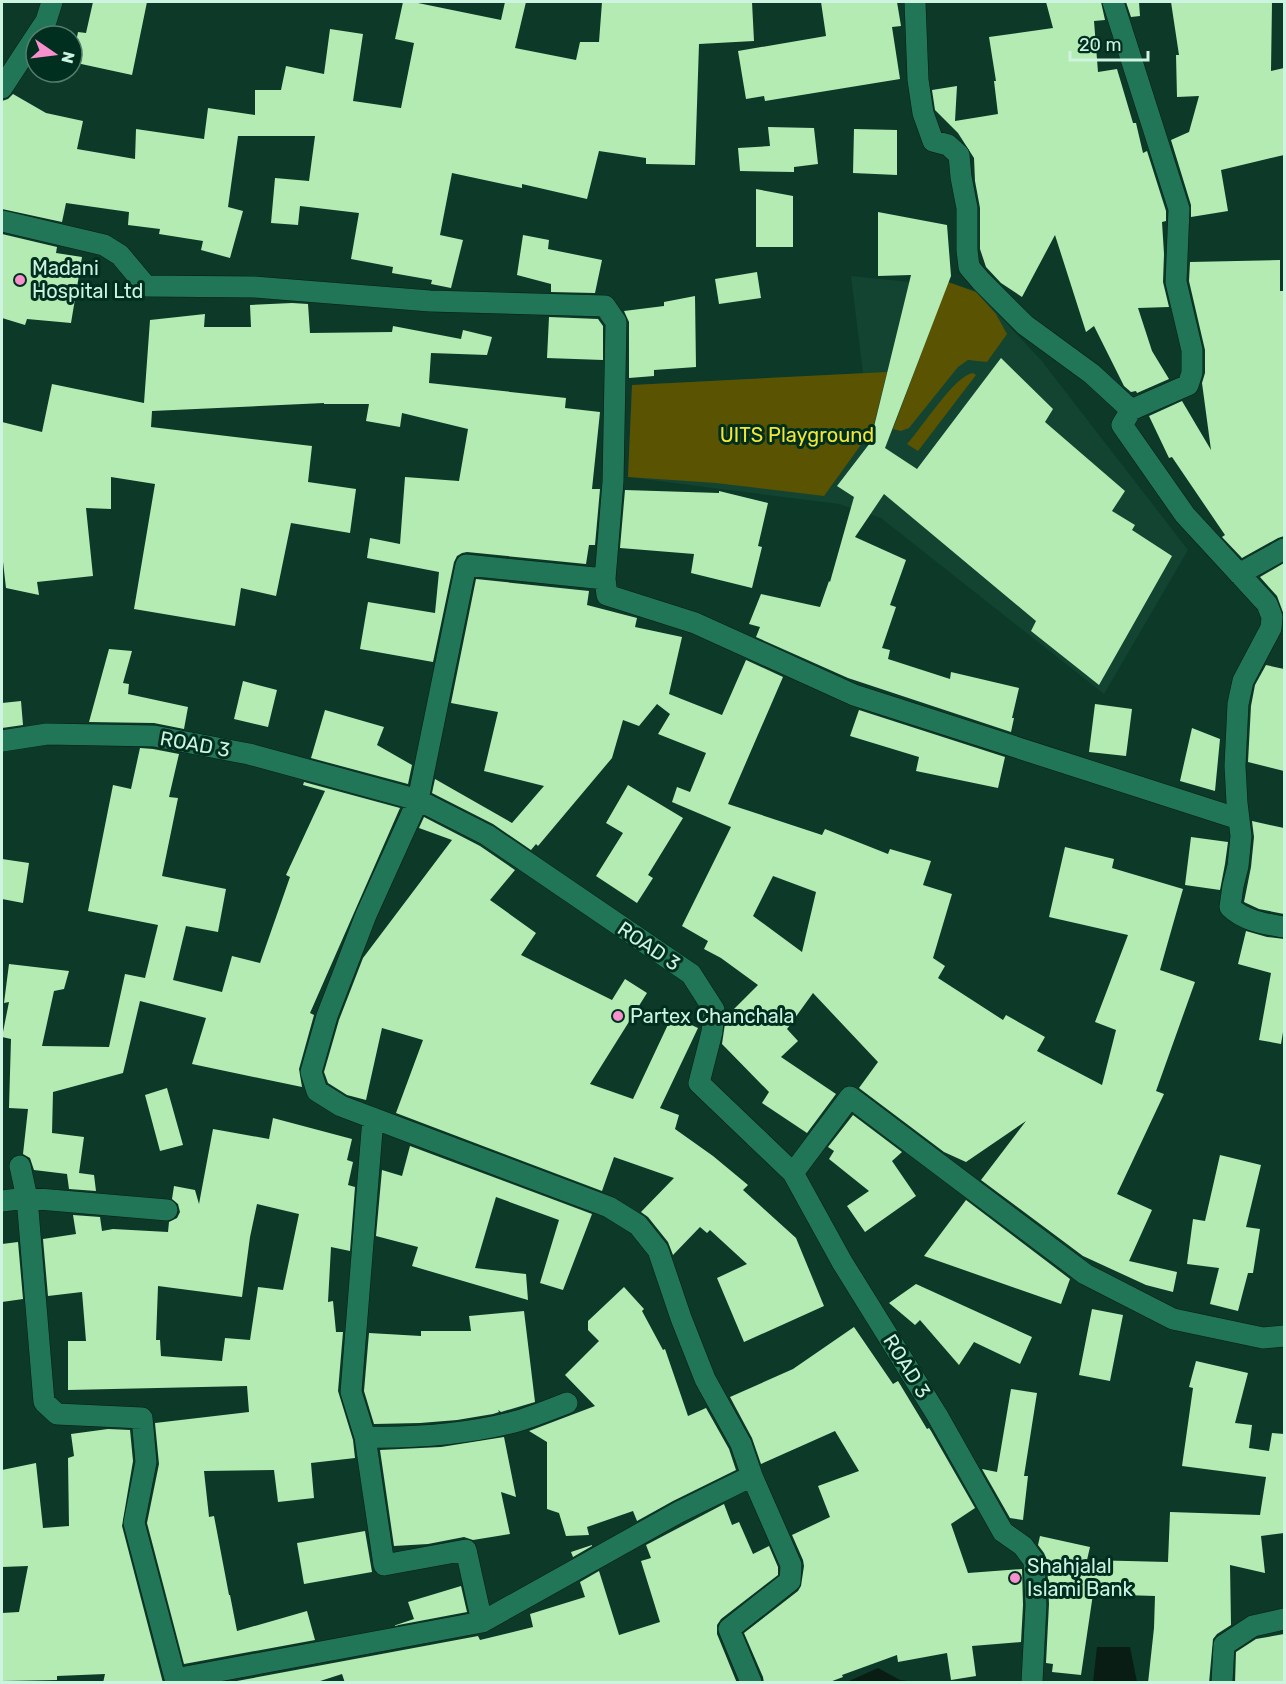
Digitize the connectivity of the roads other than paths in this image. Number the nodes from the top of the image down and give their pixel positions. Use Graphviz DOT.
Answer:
graph roads {
  1 [pos="52,2"];
  2 [pos="915,2"];
  3 [pos="1113,2"];
  4 [pos="44,24"];
  5 [pos="24,54"];
  6 [pos="2,88"];
  7 [pos="2,220"];
  8 [pos="1131,410"];
  9 [pos="1284,549"];
  10 [pos="1239,574"];
  11 [pos="605,579"];
  12 [pos="2,741"];
  13 [pos="418,800"];
  14 [pos="1239,819"];
  15 [pos="1284,927"];
  16 [pos="373,1118"];
  17 [pos="20,1166"];
  18 [pos="793,1173"];
  19 [pos="27,1198"];
  20 [pos="2,1201"];
  21 [pos="167,1210"];
  22 [pos="1284,1336"];
  23 [pos="567,1403"];
  24 [pos="365,1437"];
  25 [pos="752,1476"];
  26 [pos="1284,1619"];
  27 [pos="482,1622"];
  28 [pos="176,1681"];
  29 [pos="747,1681"];
  30 [pos="1033,1681"];
  31 [pos="1222,1683"];
  1 -- 4 [label="street"];
  2 -- 8 [label="street"];
  3 -- 8 [label="street"];
  5 -- 6 [label="street"];
  7 -- 11 [label="street"];
  8 -- 10 [label="street"];
  9 -- 10 [label="street"];
  10 -- 14 [label="street"];
  11 -- 13 [label="street"];
  11 -- 14 [label="street"];
  12 -- 13 [label="street, ROAD 3"];
  13 -- 16 [label="street"];
  13 -- 18 [label="street, ROAD 3"];
  14 -- 15 [label="street"];
  16 -- 24 [label="street"];
  16 -- 25 [label="street"];
  17 -- 19 [label="street"];
  18 -- 22 [label="street"];
  18 -- 30 [label="street, ROAD 3"];
  19 -- 20 [label="street"];
  19 -- 21 [label="street"];
  19 -- 28 [label="street"];
  23 -- 24 [label="street"];
  24 -- 27 [label="street"];
  25 -- 27 [label="street"];
  25 -- 29 [label="street"];
  26 -- 31 [label="street"];
  27 -- 28 [label="street"];
}
